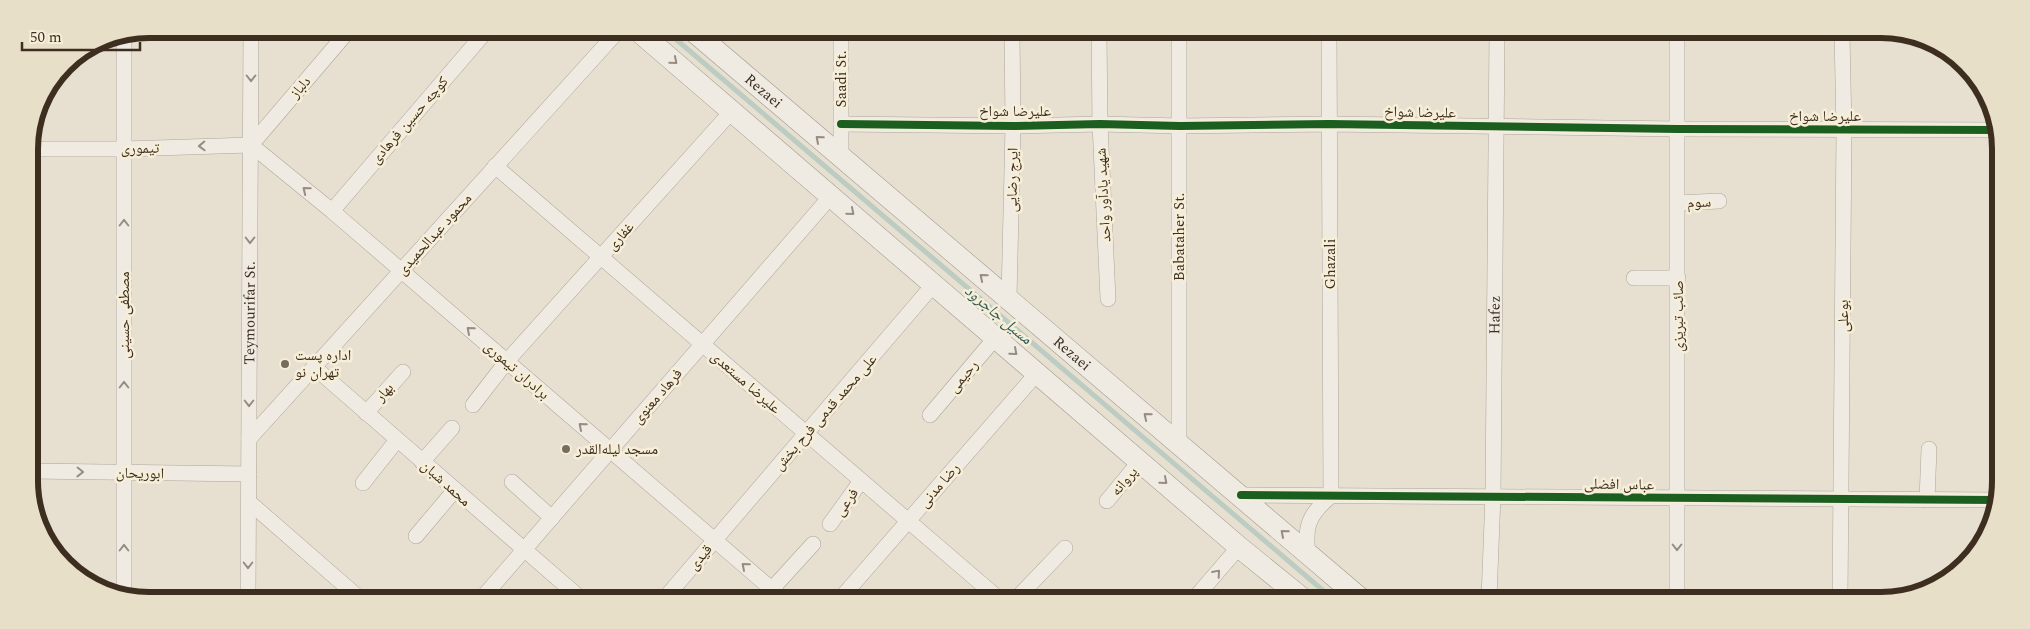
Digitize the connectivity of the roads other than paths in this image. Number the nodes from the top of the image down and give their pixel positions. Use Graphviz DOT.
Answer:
graph roads {
  1 [pos="251,38"];
  2 [pos="342,38"];
  3 [pos="480,38"];
  4 [pos="612,38"];
  5 [pos="646,38"];
  6 [pos="701,38"];
  7 [pos="841,38"];
  8 [pos="1012,38"];
  9 [pos="1099,38"];
  10 [pos="1179,38"];
  11 [pos="1329,38"];
  12 [pos="1497,38"];
  13 [pos="1677,38"];
  14 [pos="1842,38"];
  15 [pos="124,41"];
  16 [pos="732,111"];
  17 [pos="841,124"];
  18 [pos="1100,124"];
  19 [pos="1329,124"];
  20 [pos="1013,126"];
  21 [pos="1180,126"];
  22 [pos="1495,128"];
  23 [pos="1678,130"];
  24 [pos="1844,130"];
  25 [pos="1991,130"];
  26 [pos="251,145"];
  27 [pos="38,148"];
  28 [pos="124,149"];
  29 [pos="841,158"];
  30 [pos="495,166"];
  31 [pos="832,196"];
  32 [pos="1719,201"];
  33 [pos="1678,203"];
  34 [pos="332,211"];
  35 [pos="601,257"];
  36 [pos="401,271"];
  37 [pos="1634,278"];
  38 [pos="1678,278"];
  39 [pos="934,284"];
  40 [pos="1009,299"];
  41 [pos="1108,299"];
  42 [pos="996,337"];
  43 [pos="702,344"];
  44 [pos="507,361"];
  45 [pos="314,368"];
  46 [pos="403,372"];
  47 [pos="1038,372"];
  48 [pos="474,404"];
  49 [pos="366,413"];
  50 [pos="930,416"];
  51 [pos="452,428"];
  52 [pos="806,434"];
  53 [pos="249,439"];
  54 [pos="397,440"];
  55 [pos="1179,442"];
  56 [pos="1929,449"];
  57 [pos="610,450"];
  58 [pos="1140,461"];
  59 [pos="422,462"];
  60 [pos="38,471"];
  61 [pos="124,473"];
  62 [pos="249,474"];
  63 [pos="861,481"];
  64 [pos="512,482"];
  65 [pos="363,483"];
  66 [pos="454,491"];
  67 [pos="1241,495"];
  68 [pos="1492,495"];
  69 [pos="1331,496"];
  70 [pos="1677,498"];
  71 [pos="1841,499"];
  72 [pos="1107,500"];
  73 [pos="1927,500"];
  74 [pos="1991,500"];
  75 [pos="249,502"];
  76 [pos="552,518"];
  77 [pos="908,521"];
  78 [pos="830,524"];
  79 [pos="416,536"];
  80 [pos="715,540"];
  81 [pos="812,544"];
  82 [pos="1239,547"];
  83 [pos="1065,548"];
  84 [pos="524,550"];
  85 [pos="1308,553"];
  86 [pos="124,589"];
  87 [pos="1024,591"];
  88 [pos="1200,591"];
  89 [pos="1294,591"];
  90 [pos="1352,591"];
  91 [pos="1489,591"];
  92 [pos="1677,591"];
  93 [pos="1840,591"];
  94 [pos="248,592"];
  95 [pos="352,592"];
  96 [pos="490,592"];
  97 [pos="572,592"];
  98 [pos="671,592"];
  99 [pos="775,592"];
  100 [pos="778,592"];
  101 [pos="847,592"];
  102 [pos="990,592"];
  1 -- 26 [label="street, Teymourifar St., one-way"];
  2 -- 26 [label="street, دلباز"];
  3 -- 34 [label="street, کوچه حسین فرهادی"];
  4 -- 30 [label="street, محمود عبدالحمیدی"];
  5 -- 16 [label="main road, one-way"];
  29 -- 6 [label="main road, Rezaei, one-way"];
  7 -- 17 [label="street, Saadi St."];
  8 -- 20 [label="street, ایرج رضایی"];
  9 -- 18 [label="street, شهید یادآور واحد"];
  10 -- 21 [label="street, Babataher St."];
  11 -- 19 [label="street, Ghazali"];
  12 -- 22 [label="street, Hafez"];
  13 -- 23 [label="street, صائب تبریزی"];
  14 -- 24 [label="street, بوعلی"];
  15 -- 28 [label="street, مصطفی حسینی"];
  16 -- 31 [label="main road"];
  16 -- 35 [label="street, غفاری"];
  17 -- 20 [label="street, علیرضا شواخ"];
  17 -- 29 [label="street, Saadi St."];
  18 -- 20 [label="street, علیرضا شواخ"];
  18 -- 21 [label="street, علیرضا شواخ"];
  18 -- 41 [label="street, شهید یادآور واحد"];
  19 -- 21 [label="street, علیرضا شواخ"];
  19 -- 22 [label="street, علیرضا شواخ"];
  19 -- 69 [label="street, Ghazali"];
  20 -- 40 [label="street, ایرج رضایی"];
  21 -- 55 [label="street, Babataher St."];
  22 -- 23 [label="street, علیرضا شواخ"];
  22 -- 68 [label="street, Hafez"];
  23 -- 24 [label="street, علیرضا شواخ"];
  23 -- 33 [label="street, صائب تبریزی"];
  24 -- 25 [label="street, علیرضا شواخ"];
  24 -- 71 [label="street, بوعلی"];
  26 -- 28 [label="street, تیموری, one-way"];
  34 -- 26 [label="street, برادران تیموری, one-way"];
  26 -- 53 [label="street, Teymourifar St., one-way"];
  27 -- 28 [label="street, تیموری"];
  61 -- 28 [label="street, مصطفی حسینی, one-way"];
  40 -- 29 [label="main road, Rezaei, one-way"];
  30 -- 35 [label="street, علیرضا مستعدی"];
  30 -- 36 [label="street, محمود عبدالحمیدی"];
  31 -- 39 [label="main road, one-way"];
  31 -- 43 [label="street, فرهاد معنوی"];
  32 -- 33 [label="street, سوم"];
  33 -- 38 [label="street, صائب تبریزی"];
  34 -- 36 [label="street, برادران تیموری"];
  35 -- 43 [label="street, علیرضا مستعدی"];
  35 -- 44 [label="street, غفاری"];
  44 -- 36 [label="street, برادران تیموری, one-way"];
  36 -- 45 [label="street, محمود عبدالحمیدی"];
  37 -- 38 [label="street"];
  38 -- 70 [label="street, صائب تبریزی"];
  39 -- 42 [label="main road"];
  39 -- 52 [label="street, علی محمد قدمی فرح بخش"];
  55 -- 40 [label="main road, Rezaei, one-way"];
  42 -- 47 [label="main road, one-way"];
  42 -- 50 [label="street, رحیمی"];
  43 -- 52 [label="street, علیرضا مستعدی"];
  43 -- 57 [label="street, فرهاد معنوی"];
  44 -- 48 [label="street, غفاری"];
  57 -- 44 [label="street, برادران تیموری, one-way"];
  45 -- 49 [label="street, محمد شبان"];
  45 -- 53 [label="street, محمود عبدالحمیدی"];
  46 -- 49 [label="street, بهار"];
  47 -- 58 [label="main road"];
  47 -- 77 [label="street, رضا مدنی"];
  49 -- 54 [label="street, محمد شبان"];
  51 -- 59 [label="street"];
  52 -- 63 [label="street, علیرضا مستعدی"];
  52 -- 80 [label="street, علی محمد قدمی فرح بخش"];
  53 -- 62 [label="street, Teymourifar St."];
  54 -- 59 [label="street, محمد شبان"];
  54 -- 65 [label="street"];
  55 -- 67 [label="main road, Rezaei"];
  56 -- 73 [label="street"];
  57 -- 76 [label="street, فرهاد معنوی"];
  57 -- 80 [label="street, برادران تیموری"];
  58 -- 72 [label="street, پروانه"];
  58 -- 82 [label="main road, one-way"];
  59 -- 66 [label="street, محمد شبان"];
  60 -- 61 [label="street, ابوریحان, one-way"];
  61 -- 62 [label="street, ابوریحان"];
  86 -- 61 [label="street, مصطفی حسینی, one-way"];
  62 -- 75 [label="street, Teymourifar St."];
  63 -- 77 [label="street, علیرضا مستعدی"];
  63 -- 78 [label="street, فرعی"];
  64 -- 76 [label="street"];
  66 -- 79 [label="street"];
  66 -- 84 [label="street, محمد شبان"];
  67 -- 69 [label="street, عباس افضلی"];
  85 -- 67 [label="main road, Rezaei, one-way"];
  68 -- 69 [label="street, عباس افضلی"];
  68 -- 70 [label="street, عباس افضلی"];
  68 -- 91 [label="street, Hafez"];
  69 -- 85 [label="street"];
  70 -- 71 [label="street, عباس افضلی"];
  70 -- 92 [label="street, صائب تبریزی, one-way"];
  71 -- 73 [label="street, عباس افضلی"];
  71 -- 93 [label="street, بوعلی"];
  73 -- 74 [label="street, عباس افضلی"];
  75 -- 94 [label="street, Teymourifar St., one-way"];
  75 -- 95 [label="street"];
  76 -- 84 [label="street, فرهاد معنوی"];
  77 -- 101 [label="street, رضا مدنی"];
  77 -- 102 [label="street, علیرضا مستعدی"];
  80 -- 98 [label="street, قیدی"];
  99 -- 80 [label="street, برادران تیموری, one-way"];
  81 -- 100 [label="street"];
  88 -- 82 [label="street, one-way"];
  82 -- 89 [label="main road"];
  83 -- 87 [label="street"];
  84 -- 96 [label="street, فرهاد معنوی"];
  84 -- 97 [label="street, محمد شبان"];
  85 -- 90 [label="main road, Rezaei"];
}
